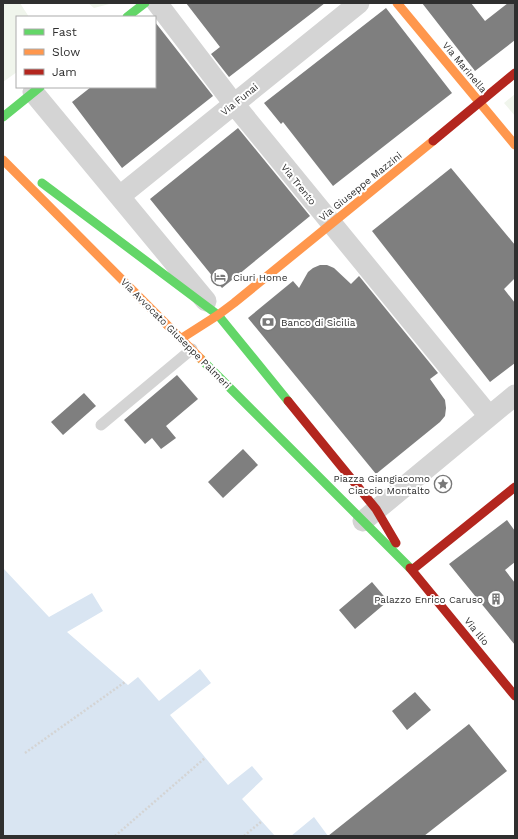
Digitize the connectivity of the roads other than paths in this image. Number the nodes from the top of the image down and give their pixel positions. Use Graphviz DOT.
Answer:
graph roads {
  1 [pos="145,3"];
  2 [pos="157,3"];
  3 [pos="359,3"];
  4 [pos="397,3"];
  5 [pos="128,16"];
  6 [pos="515,73"];
  7 [pos="36,90"];
  8 [pos="480,102"];
  9 [pos="234,104"];
  10 [pos="3,117"];
  11 [pos="515,145"];
  12 [pos="3,154"];
  13 [pos="3,160"];
  14 [pos="120,196"];
  15 [pos="332,224"];
  16 [pos="218,315"];
  17 [pos="182,338"];
  18 [pos="192,349"];
  19 [pos="515,395"];
  20 [pos="489,416"];
  21 [pos="101,425"];
  22 [pos="515,487"];
  23 [pos="369,515"];
  24 [pos="412,570"];
  25 [pos="515,696"];
  1 -- 5 [label="main road"];
  2 -- 9 [label="street, Via Trento"];
  3 -- 9 [label="street, Via Funai"];
  4 -- 8 [label="main road, Via Marinella"];
  6 -- 8 [label="main road, Via Giuseppe Mazzini"];
  7 -- 10 [label="main road"];
  7 -- 14 [label="street"];
  8 -- 11 [label="main road, Via Marinella"];
  8 -- 15 [label="main road, Via Giuseppe Mazzini"];
  9 -- 14 [label="street, Via Funai"];
  9 -- 15 [label="street, Via Trento"];
  12 -- 16 [label="main road"];
  13 -- 17 [label="main road, Via Avvocato Giuseppe Palmeri"];
  14 -- 16 [label="street"];
  15 -- 16 [label="main road, Via Giuseppe Mazzini"];
  15 -- 20 [label="street, Via Trento"];
  16 -- 17 [label="main road, Via Giuseppe Mazzini"];
  16 -- 23 [label="main road"];
  17 -- 18 [label="main road, Via Avvocato Giuseppe Palmeri"];
  18 -- 21 [label="lane"];
  18 -- 23 [label="main road, Via Avvocato Giuseppe Palmeri"];
  19 -- 20 [label="street"];
  20 -- 23 [label="street"];
  22 -- 24 [label="main road"];
  23 -- 24 [label="main road"];
  23 -- 24 [label="main road"];
  24 -- 25 [label="main road, Via Ilio"];
}
